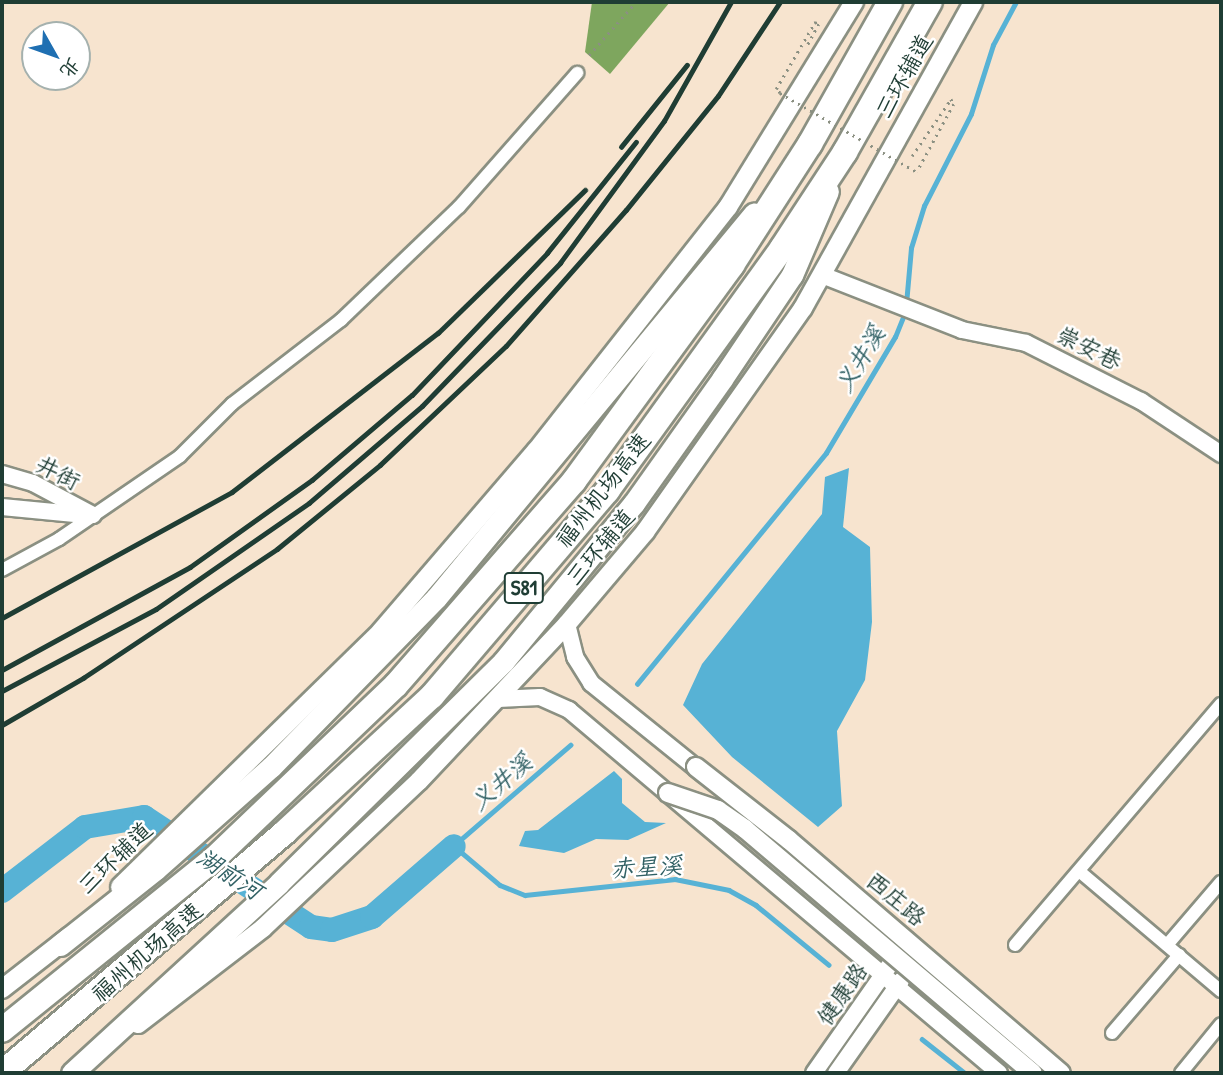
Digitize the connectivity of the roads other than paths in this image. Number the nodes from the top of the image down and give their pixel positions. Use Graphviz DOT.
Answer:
graph roads {
  1 [pos="855,2"];
  2 [pos="890,2"];
  3 [pos="930,2"];
  4 [pos="973,2"];
  5 [pos="577,73"];
  6 [pos="810,144"];
  7 [pos="845,152"];
  8 [pos="822,275"];
  9 [pos="1221,454"];
  10 [pos="2,474"];
  11 [pos="2,507"];
  12 [pos="90,517"];
  13 [pos="2,570"];
  14 [pos="567,624"];
  15 [pos="498,699"];
  16 [pos="1221,704"];
  17 [pos="696,767"];
  18 [pos="668,793"];
  19 [pos="196,825"];
  20 [pos="1079,871"];
  21 [pos="1221,883"];
  22 [pos="907,940"];
  23 [pos="60,945"];
  24 [pos="1167,945"];
  25 [pos="1014,946"];
  26 [pos="922,952"];
  27 [pos="1179,955"];
  28 [pos="883,975"];
  29 [pos="897,987"];
  30 [pos="2,989"];
  31 [pos="1221,990"];
  32 [pos="1221,1024"];
  33 [pos="2,1030"];
  34 [pos="1112,1033"];
  35 [pos="2,1073"];
  36 [pos="73,1073"];
  37 [pos="814,1073"];
  38 [pos="836,1073"];
  39 [pos="999,1073"];
  40 [pos="1033,1073"];
  41 [pos="1061,1073"];
  42 [pos="1071,1073"];
  43 [pos="1181,1073"];
  1 -- 19 [label="main road"];
  2 -- 6 [label="highway, 福州机场高速 / S81"];
  3 -- 7 [label="highway, 福州机场高速 / S81"];
  4 -- 8 [label="main road, 三环辅道"];
  5 -- 12 [label="street"];
  6 -- 19 [label="highway"];
  6 -- 33 [label="highway, 福州机场高速 / S81"];
  7 -- 35 [label="highway, 福州机场高速 / S81"];
  7 -- 36 [label="highway"];
  8 -- 9 [label="street, 崇安巷"];
  8 -- 14 [label="main road, 三环辅道"];
  10 -- 12 [label="street, 井街"];
  11 -- 12 [label="street, 井街"];
  12 -- 13 [label="street"];
  14 -- 15 [label="main road, 三环辅道"];
  14 -- 17 [label="street"];
  15 -- 18 [label="street"];
  15 -- 36 [label="main road, 三环辅道"];
  16 -- 20 [label="street"];
  17 -- 22 [label="street"];
  17 -- 41 [label="main road, 西庄路, bridge"];
  18 -- 28 [label="street"];
  18 -- 40 [label="main road, bridge"];
  19 -- 23 [label="highway"];
  20 -- 24 [label="street"];
  20 -- 25 [label="street"];
  21 -- 24 [label="street"];
  22 -- 26 [label="street"];
  22 -- 28 [label="street, 健康路"];
  23 -- 30 [label="main road"];
  24 -- 27 [label="street"];
  26 -- 29 [label="street, 健康路"];
  26 -- 42 [label="street"];
  27 -- 31 [label="street"];
  27 -- 34 [label="street"];
  28 -- 29 [label="street"];
  28 -- 37 [label="street, 健康路"];
  29 -- 38 [label="street, 健康路"];
  29 -- 39 [label="street"];
  32 -- 43 [label="street"];
}
